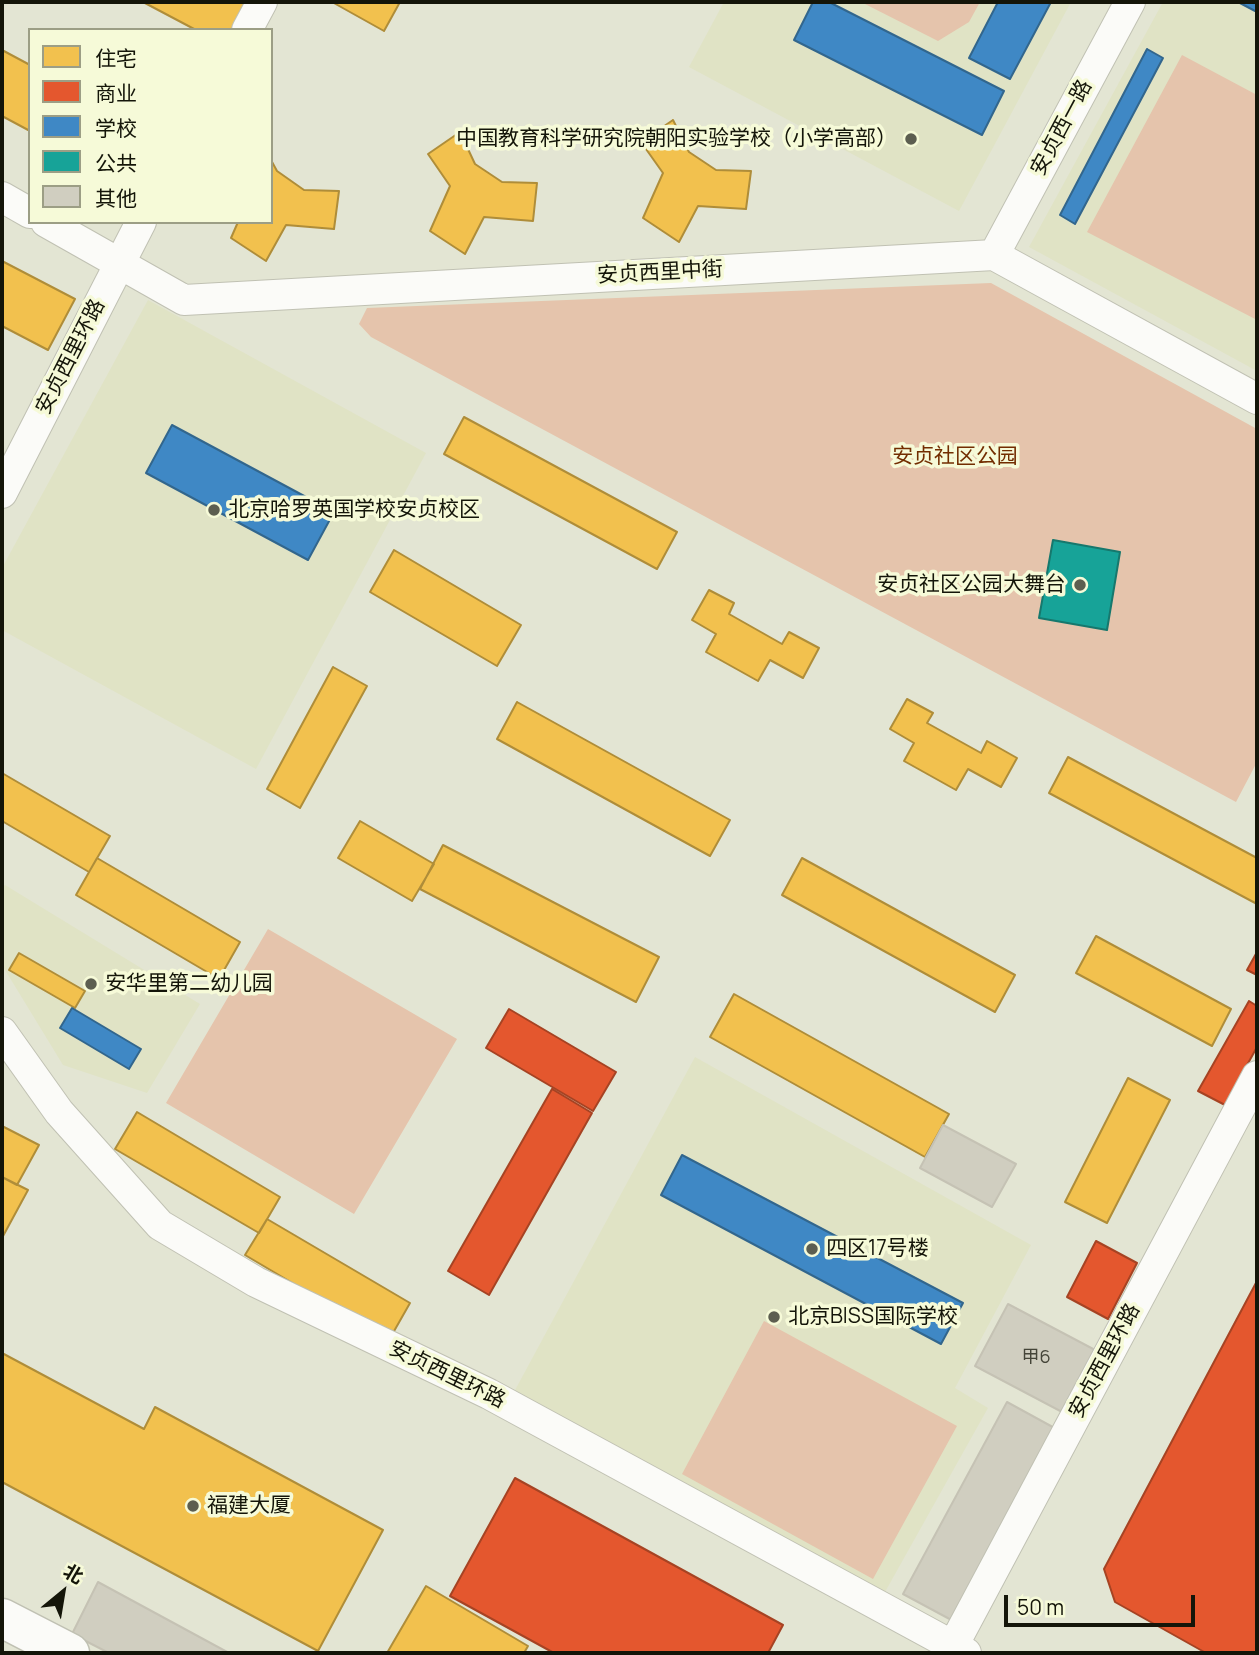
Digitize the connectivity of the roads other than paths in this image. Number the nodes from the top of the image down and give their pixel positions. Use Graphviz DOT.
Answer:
graph roads {
  1 [pos="262,2"];
  2 [pos="1130,2"];
  3 [pos="248,28"];
  4 [pos="2,197"];
  5 [pos="28,212"];
  6 [pos="49,224"];
  7 [pos="140,224"];
  8 [pos="995,255"];
  9 [pos="118,264"];
  10 [pos="1257,399"];
  11 [pos="2,493"];
  12 [pos="2,1032"];
  13 [pos="1257,1076"];
  14 [pos="2,1618"];
  15 [pos="960,1650"];
  16 [pos="70,1653"];
  1 -- 3 [label="street"];
  2 -- 8 [label="street, 安贞西一路"];
  4 -- 5 [label="street"];
  6 -- 9 [label="street, 安贞西里中街"];
  7 -- 9 [label="street, 安贞西里环路"];
  8 -- 9 [label="street, 安贞西里中街"];
  8 -- 10 [label="street"];
  9 -- 11 [label="street, 安贞西里环路"];
  12 -- 15 [label="street, 安贞西里环路"];
  13 -- 15 [label="street, 安贞西里环路"];
  14 -- 16 [label="street"];
}
